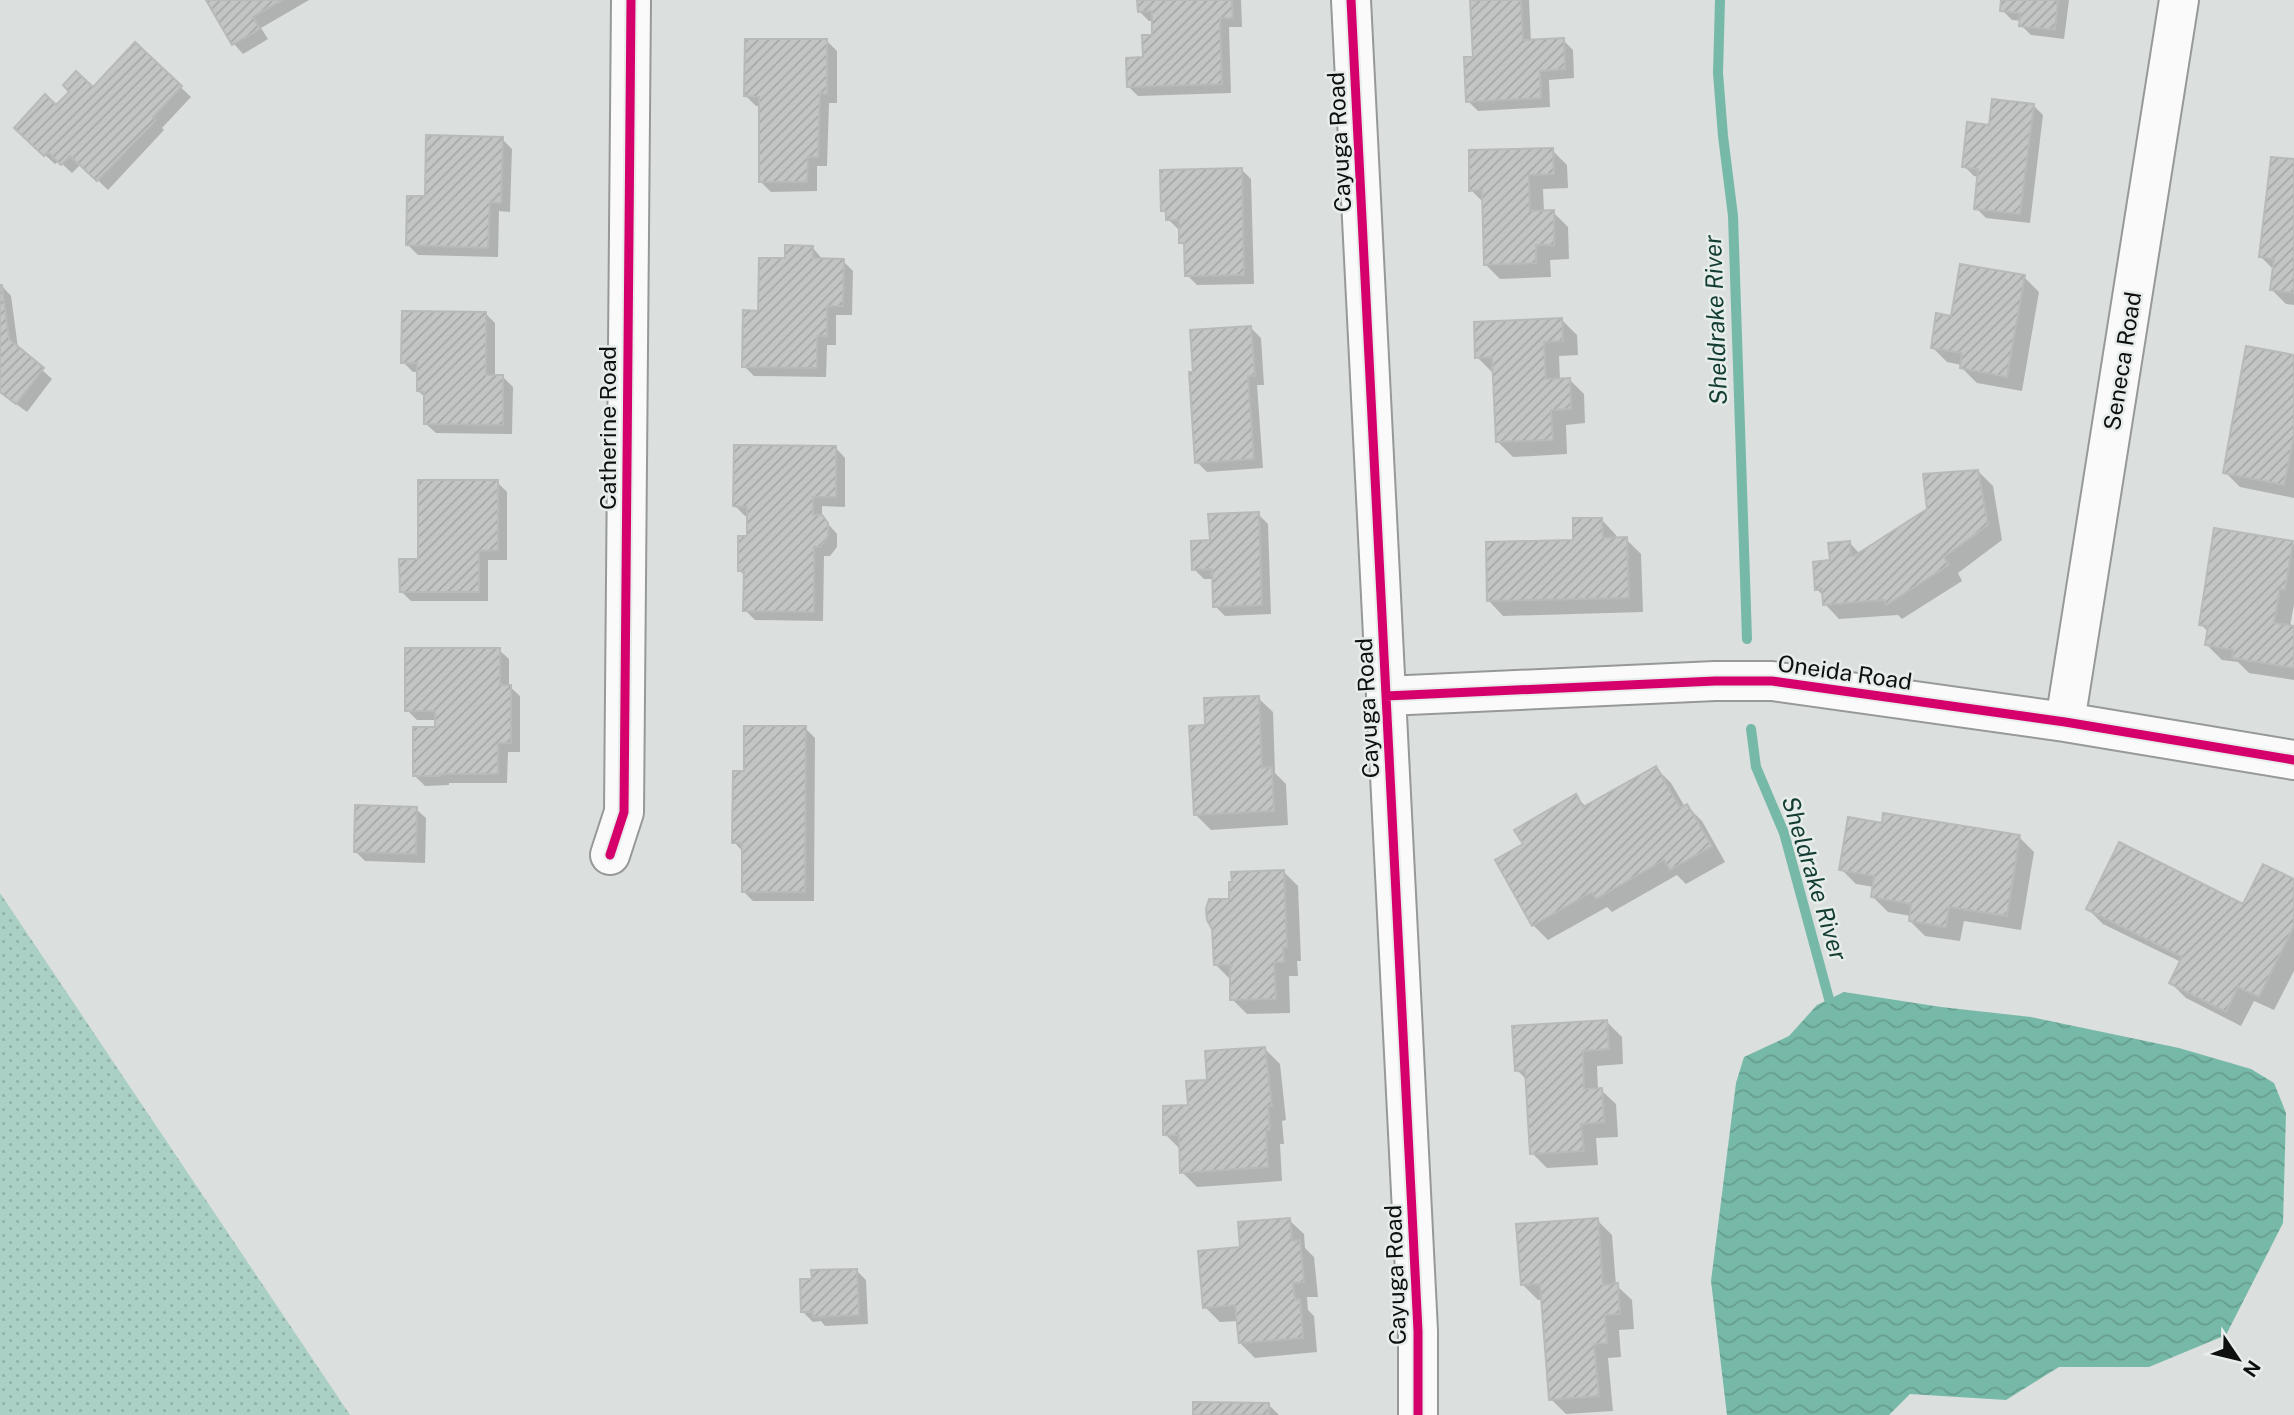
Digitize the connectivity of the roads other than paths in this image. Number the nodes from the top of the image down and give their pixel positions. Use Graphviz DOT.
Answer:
graph roads {
  1 [pos="631,0"];
  2 [pos="1351,0"];
  3 [pos="2179,0"];
  4 [pos="1386,696"];
  5 [pos="2065,722"];
  6 [pos="2294,760"];
  7 [pos="610,855"];
  8 [pos="1418,1415"];
  1 -- 7 [label="street, Catherine Road"];
  2 -- 4 [label="street, Cayuga Road"];
  3 -- 5 [label="street, Seneca Road"];
  4 -- 5 [label="street, Oneida Road"];
  4 -- 8 [label="street, Cayuga Road"];
  5 -- 6 [label="street, Oneida Road"];
}
